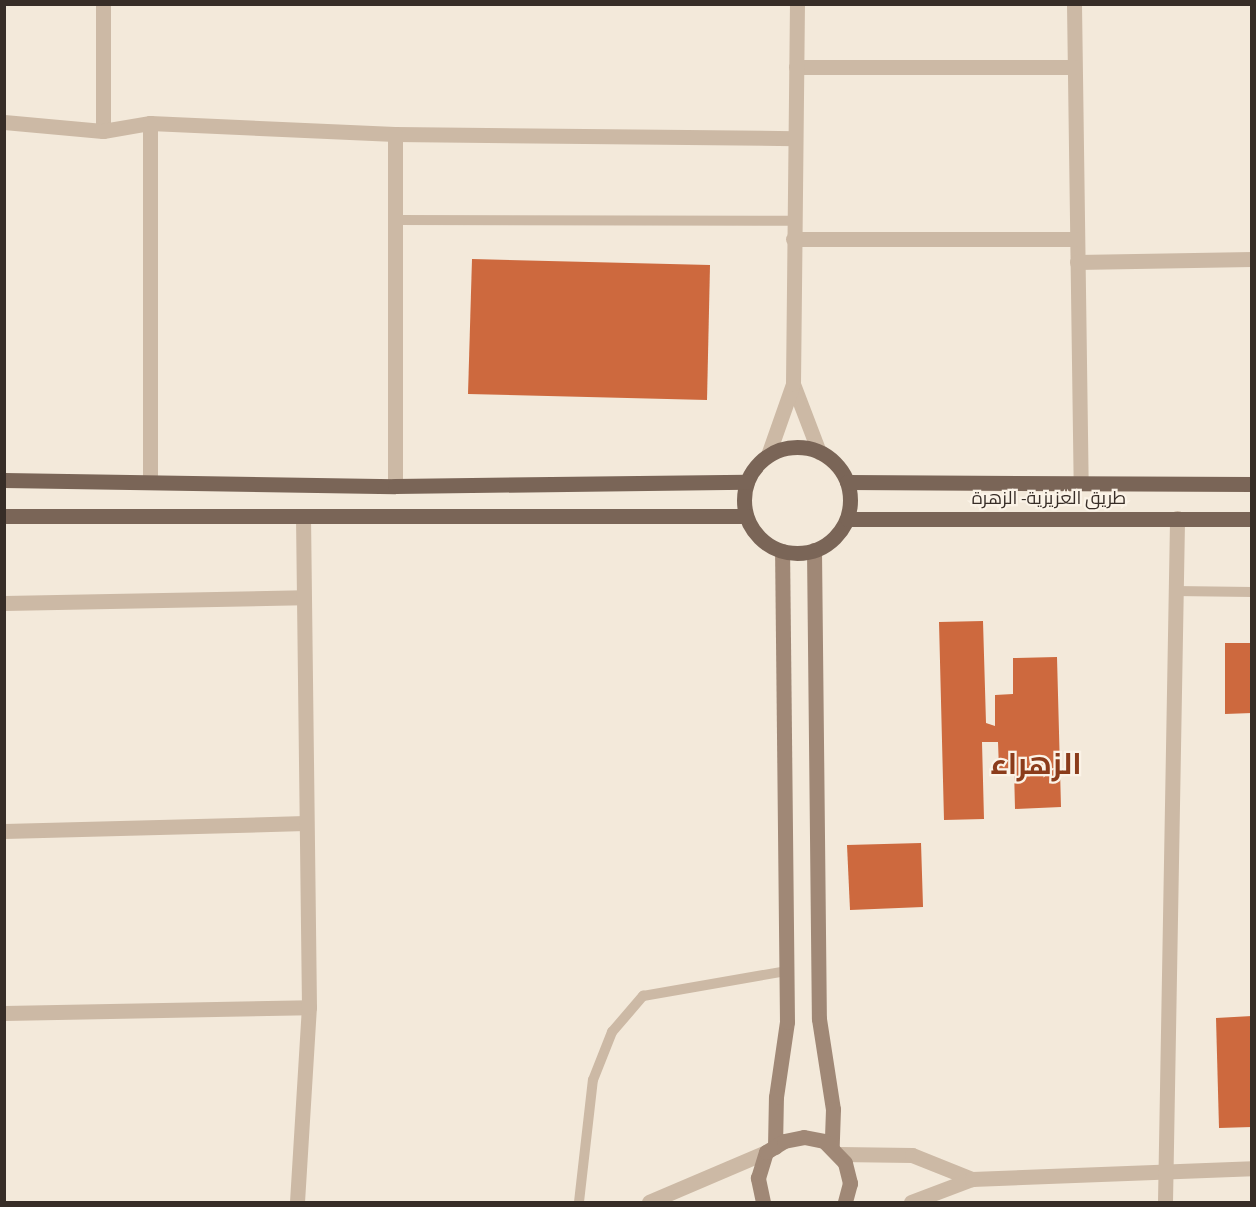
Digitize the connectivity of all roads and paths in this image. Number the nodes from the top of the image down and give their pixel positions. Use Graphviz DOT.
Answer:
graph roads {
  1 [pos="102,4"];
  2 [pos="797,4"];
  3 [pos="1074,4"];
  4 [pos="796,67"];
  5 [pos="1074,67"];
  6 [pos="4,122"];
  7 [pos="150,123"];
  8 [pos="103,131"];
  9 [pos="395,134"];
  10 [pos="795,138"];
  11 [pos="395,220"];
  12 [pos="792,221"];
  13 [pos="793,239"];
  14 [pos="1076,239"];
  15 [pos="1251,259"];
  16 [pos="1077,262"];
  17 [pos="793,384"];
  18 [pos="819,452"];
  19 [pos="768,455"];
  20 [pos="150,479"];
  21 [pos="4,480"];
  22 [pos="1081,481"];
  23 [pos="747,482"];
  24 [pos="847,482"];
  25 [pos="1251,484"];
  26 [pos="395,486"];
  27 [pos="4,516"];
  28 [pos="303,516"];
  29 [pos="746,516"];
  30 [pos="1177,518"];
  31 [pos="847,519"];
  32 [pos="1251,519"];
  33 [pos="814,550"];
  34 [pos="782,551"];
  35 [pos="1176,591"];
  36 [pos="1251,592"];
  37 [pos="303,597"];
  38 [pos="4,603"];
  39 [pos="304,823"];
  40 [pos="4,831"];
  41 [pos="786,972"];
  42 [pos="309,1007"];
  43 [pos="4,1014"];
  44 [pos="771,1149"];
  45 [pos="836,1150"];
  46 [pos="1251,1168"];
  47 [pos="1164,1171"];
  48 [pos="972,1179"];
  49 [pos="297,1203"];
  50 [pos="579,1203"];
  51 [pos="649,1203"];
  52 [pos="763,1203"];
  53 [pos="845,1203"];
  54 [pos="911,1203"];
  55 [pos="1165,1203"];
  1 -- 8 [label="street"];
  2 -- 4 [label="street"];
  3 -- 5 [label="street"];
  4 -- 5 [label="street"];
  4 -- 10 [label="street"];
  5 -- 14 [label="street"];
  6 -- 8 [label="street"];
  7 -- 8 [label="street"];
  7 -- 9 [label="street"];
  7 -- 20 [label="street"];
  9 -- 10 [label="street"];
  9 -- 11 [label="street"];
  10 -- 12 [label="street"];
  11 -- 12 [label="lane"];
  11 -- 26 [label="street"];
  12 -- 13 [label="street"];
  13 -- 14 [label="street"];
  13 -- 17 [label="street"];
  14 -- 16 [label="street"];
  15 -- 16 [label="street"];
  16 -- 22 [label="street"];
  17 -- 18 [label="street"];
  17 -- 19 [label="street"];
  18 -- 19 [label="main road"];
  18 -- 24 [label="main road"];
  19 -- 23 [label="main road"];
  20 -- 21 [label="main road"];
  20 -- 26 [label="main road"];
  22 -- 24 [label="main road, طريق العزيزية- الزهرة"];
  22 -- 25 [label="main road, طريق العزيزية- الزهرة"];
  23 -- 26 [label="main road"];
  23 -- 29 [label="main road"];
  24 -- 31 [label="main road"];
  27 -- 28 [label="main road"];
  28 -- 29 [label="main road"];
  28 -- 37 [label="street"];
  29 -- 34 [label="main road"];
  30 -- 31 [label="main road, طريق العزيزية- الزهرة"];
  30 -- 32 [label="main road, طريق العزيزية- الزهرة"];
  30 -- 35 [label="street"];
  31 -- 33 [label="main road"];
  33 -- 34 [label="main road"];
  33 -- 45 [label="street"];
  34 -- 41 [label="street"];
  35 -- 36 [label="lane"];
  35 -- 47 [label="street"];
  37 -- 38 [label="street"];
  37 -- 39 [label="street"];
  39 -- 40 [label="street"];
  39 -- 42 [label="street"];
  41 -- 44 [label="street"];
  41 -- 50 [label="lane"];
  42 -- 43 [label="street"];
  42 -- 49 [label="street"];
  44 -- 45 [label="street"];
  44 -- 51 [label="street"];
  44 -- 52 [label="street"];
  45 -- 48 [label="street"];
  45 -- 53 [label="street"];
  46 -- 47 [label="street"];
  47 -- 48 [label="street"];
  47 -- 55 [label="street"];
  48 -- 54 [label="street"];
}
